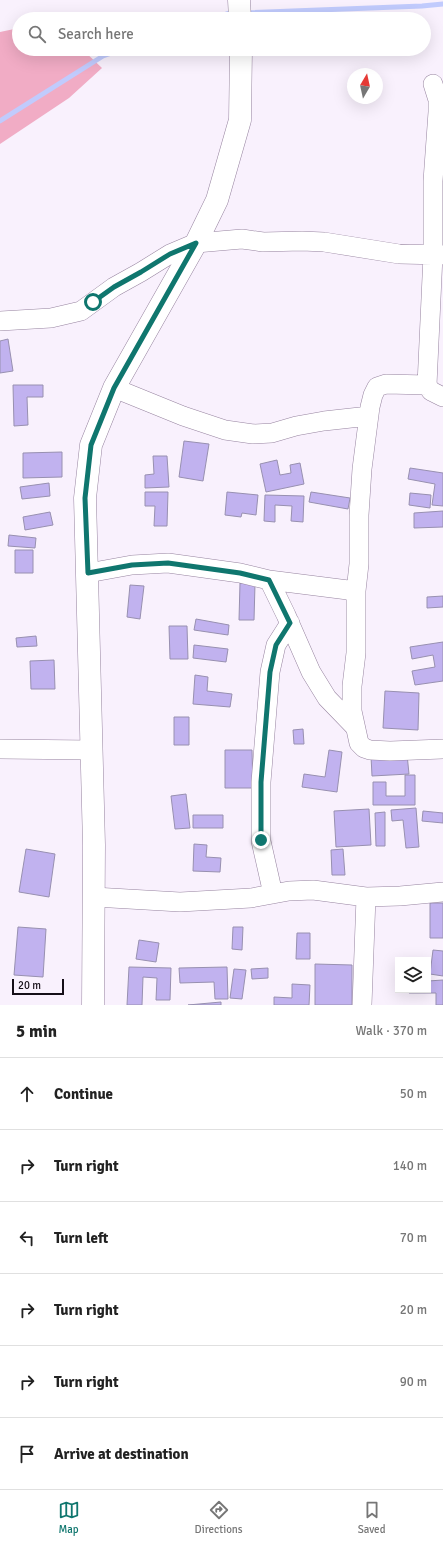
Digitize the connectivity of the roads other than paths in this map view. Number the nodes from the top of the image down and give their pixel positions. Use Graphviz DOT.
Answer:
graph roads {
  1 [pos="239,0"];
  2 [pos="240,12"];
  3 [pos="241,56"];
  4 [pos="433,84"];
  5 [pos="196,243"];
  6 [pos="438,255"];
  7 [pos="0,321"];
  8 [pos="427,385"];
  9 [pos="114,388"];
  10 [pos="443,397"];
  11 [pos="369,416"];
  12 [pos="88,573"];
  13 [pos="269,580"];
  14 [pos="356,591"];
  15 [pos="290,623"];
  16 [pos="355,727"];
  17 [pos="0,749"];
  18 [pos="443,749"];
  19 [pos="91,750"];
  20 [pos="443,892"];
  21 [pos="273,894"];
  22 [pos="94,897"];
  23 [pos="366,897"];
  24 [pos="93,1005"];
  25 [pos="362,1005"];
  1 -- 2 [label="street"];
  3 -- 5 [label="street"];
  4 -- 6 [label="street"];
  5 -- 6 [label="street"];
  5 -- 7 [label="street"];
  5 -- 9 [label="street"];
  6 -- 8 [label="street"];
  8 -- 10 [label="street"];
  8 -- 11 [label="street"];
  9 -- 11 [label="street"];
  9 -- 12 [label="street"];
  11 -- 14 [label="street"];
  12 -- 13 [label="street"];
  12 -- 19 [label="street"];
  13 -- 14 [label="street"];
  13 -- 15 [label="street"];
  14 -- 16 [label="street"];
  15 -- 16 [label="street"];
  15 -- 21 [label="street"];
  16 -- 18 [label="street"];
  17 -- 19 [label="street"];
  19 -- 22 [label="street"];
  20 -- 23 [label="street"];
  21 -- 22 [label="street"];
  21 -- 23 [label="street"];
  22 -- 24 [label="street"];
  23 -- 25 [label="street"];
}
